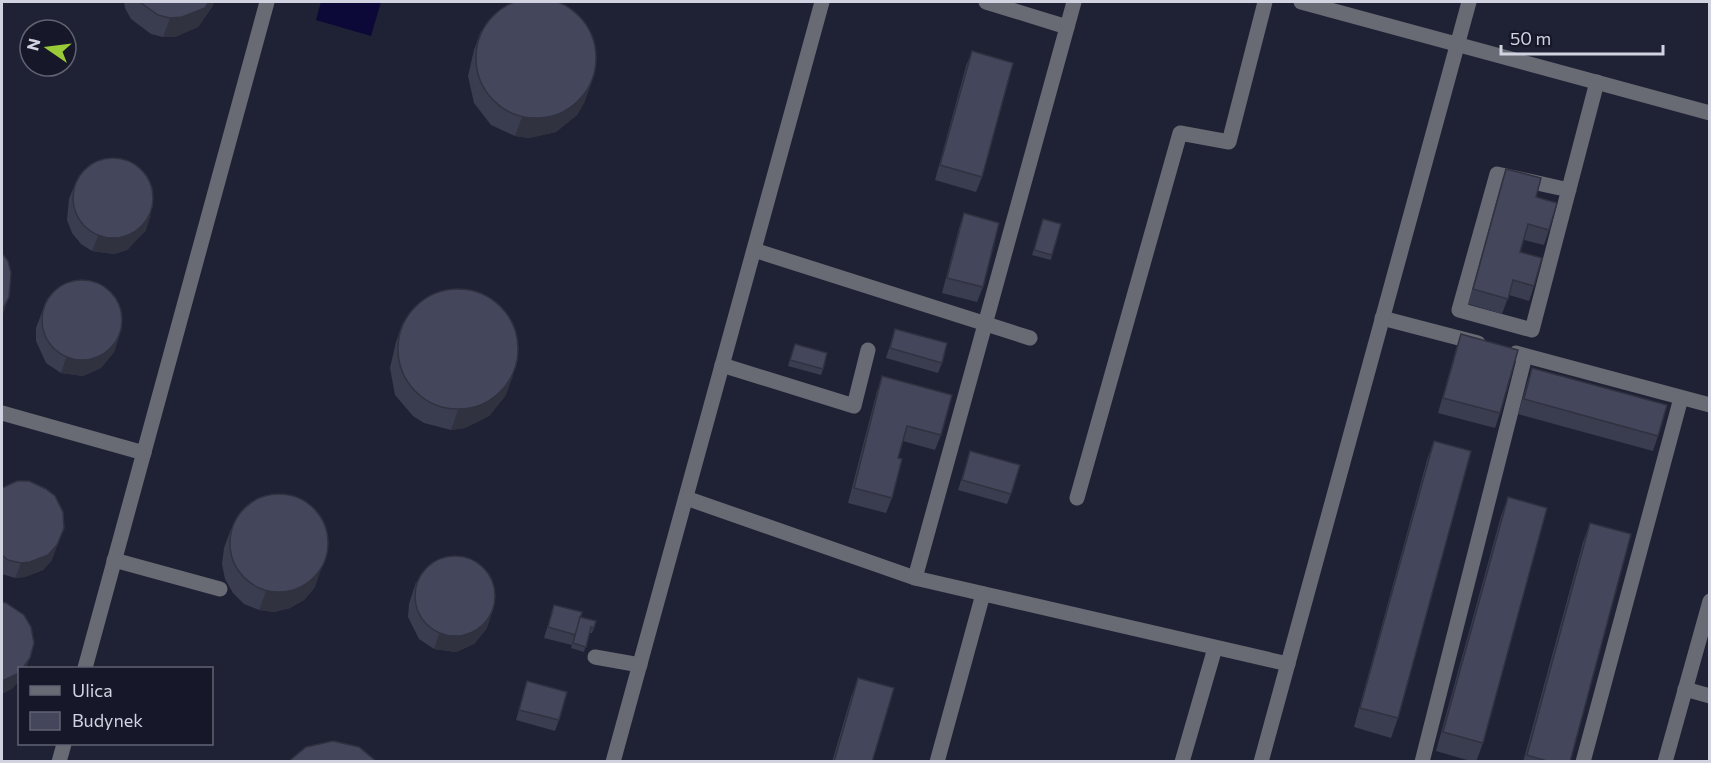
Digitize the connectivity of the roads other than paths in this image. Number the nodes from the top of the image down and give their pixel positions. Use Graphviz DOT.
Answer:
graph roads {
  1 [pos="267,2"];
  2 [pos="822,2"];
  3 [pos="986,2"];
  4 [pos="1074,2"];
  5 [pos="1265,2"];
  6 [pos="1301,2"];
  7 [pos="1469,2"];
  8 [pos="1067,27"];
  9 [pos="1457,44"];
  10 [pos="1597,82"];
  11 [pos="1710,113"];
  12 [pos="1569,190"];
  13 [pos="754,250"];
  14 [pos="1382,318"];
  15 [pos="986,322"];
  16 [pos="1030,338"];
  17 [pos="868,350"];
  18 [pos="1525,356"];
  19 [pos="722,365"];
  20 [pos="1681,398"];
  21 [pos="1710,405"];
  22 [pos="2,413"];
  23 [pos="144,453"];
  24 [pos="686,498"];
  25 [pos="1077,498"];
  26 [pos="114,560"];
  27 [pos="915,578"];
  28 [pos="220,589"];
  29 [pos="983,594"];
  30 [pos="1710,601"];
  31 [pos="1215,648"];
  32 [pos="595,657"];
  33 [pos="1288,664"];
  34 [pos="640,665"];
  35 [pos="86,667"];
  36 [pos="1685,689"];
  37 [pos="1710,696"];
  38 [pos="64,745"];
  39 [pos="59,762"];
  40 [pos="613,762"];
  41 [pos="937,762"];
  42 [pos="1182,762"];
  43 [pos="1261,762"];
  44 [pos="1422,762"];
  45 [pos="1583,762"];
  46 [pos="1665,762"];
  1 -- 23 [label="lane"];
  2 -- 13 [label="lane"];
  3 -- 8 [label="lane"];
  4 -- 8 [label="lane"];
  5 -- 25 [label="lane"];
  6 -- 9 [label="lane"];
  7 -- 9 [label="lane"];
  8 -- 15 [label="lane"];
  9 -- 10 [label="lane"];
  9 -- 14 [label="lane"];
  10 -- 11 [label="lane"];
  10 -- 12 [label="lane"];
  12 -- 12 [label="lane"];
  13 -- 15 [label="lane"];
  13 -- 19 [label="lane"];
  14 -- 18 [label="lane"];
  14 -- 33 [label="lane"];
  15 -- 16 [label="lane"];
  15 -- 27 [label="lane"];
  17 -- 19 [label="lane"];
  18 -- 20 [label="lane"];
  18 -- 44 [label="lane"];
  19 -- 24 [label="lane"];
  20 -- 21 [label="lane"];
  20 -- 45 [label="lane"];
  22 -- 23 [label="lane"];
  23 -- 26 [label="lane"];
  24 -- 27 [label="lane"];
  24 -- 34 [label="lane"];
  26 -- 28 [label="lane"];
  26 -- 35 [label="lane"];
  27 -- 29 [label="lane"];
  29 -- 31 [label="lane"];
  29 -- 41 [label="lane"];
  30 -- 36 [label="lane"];
  31 -- 33 [label="lane"];
  31 -- 42 [label="lane"];
  32 -- 34 [label="lane"];
  33 -- 43 [label="lane"];
  34 -- 40 [label="lane"];
  36 -- 37 [label="lane"];
  36 -- 46 [label="lane"];
  38 -- 39 [label="lane"];
}
